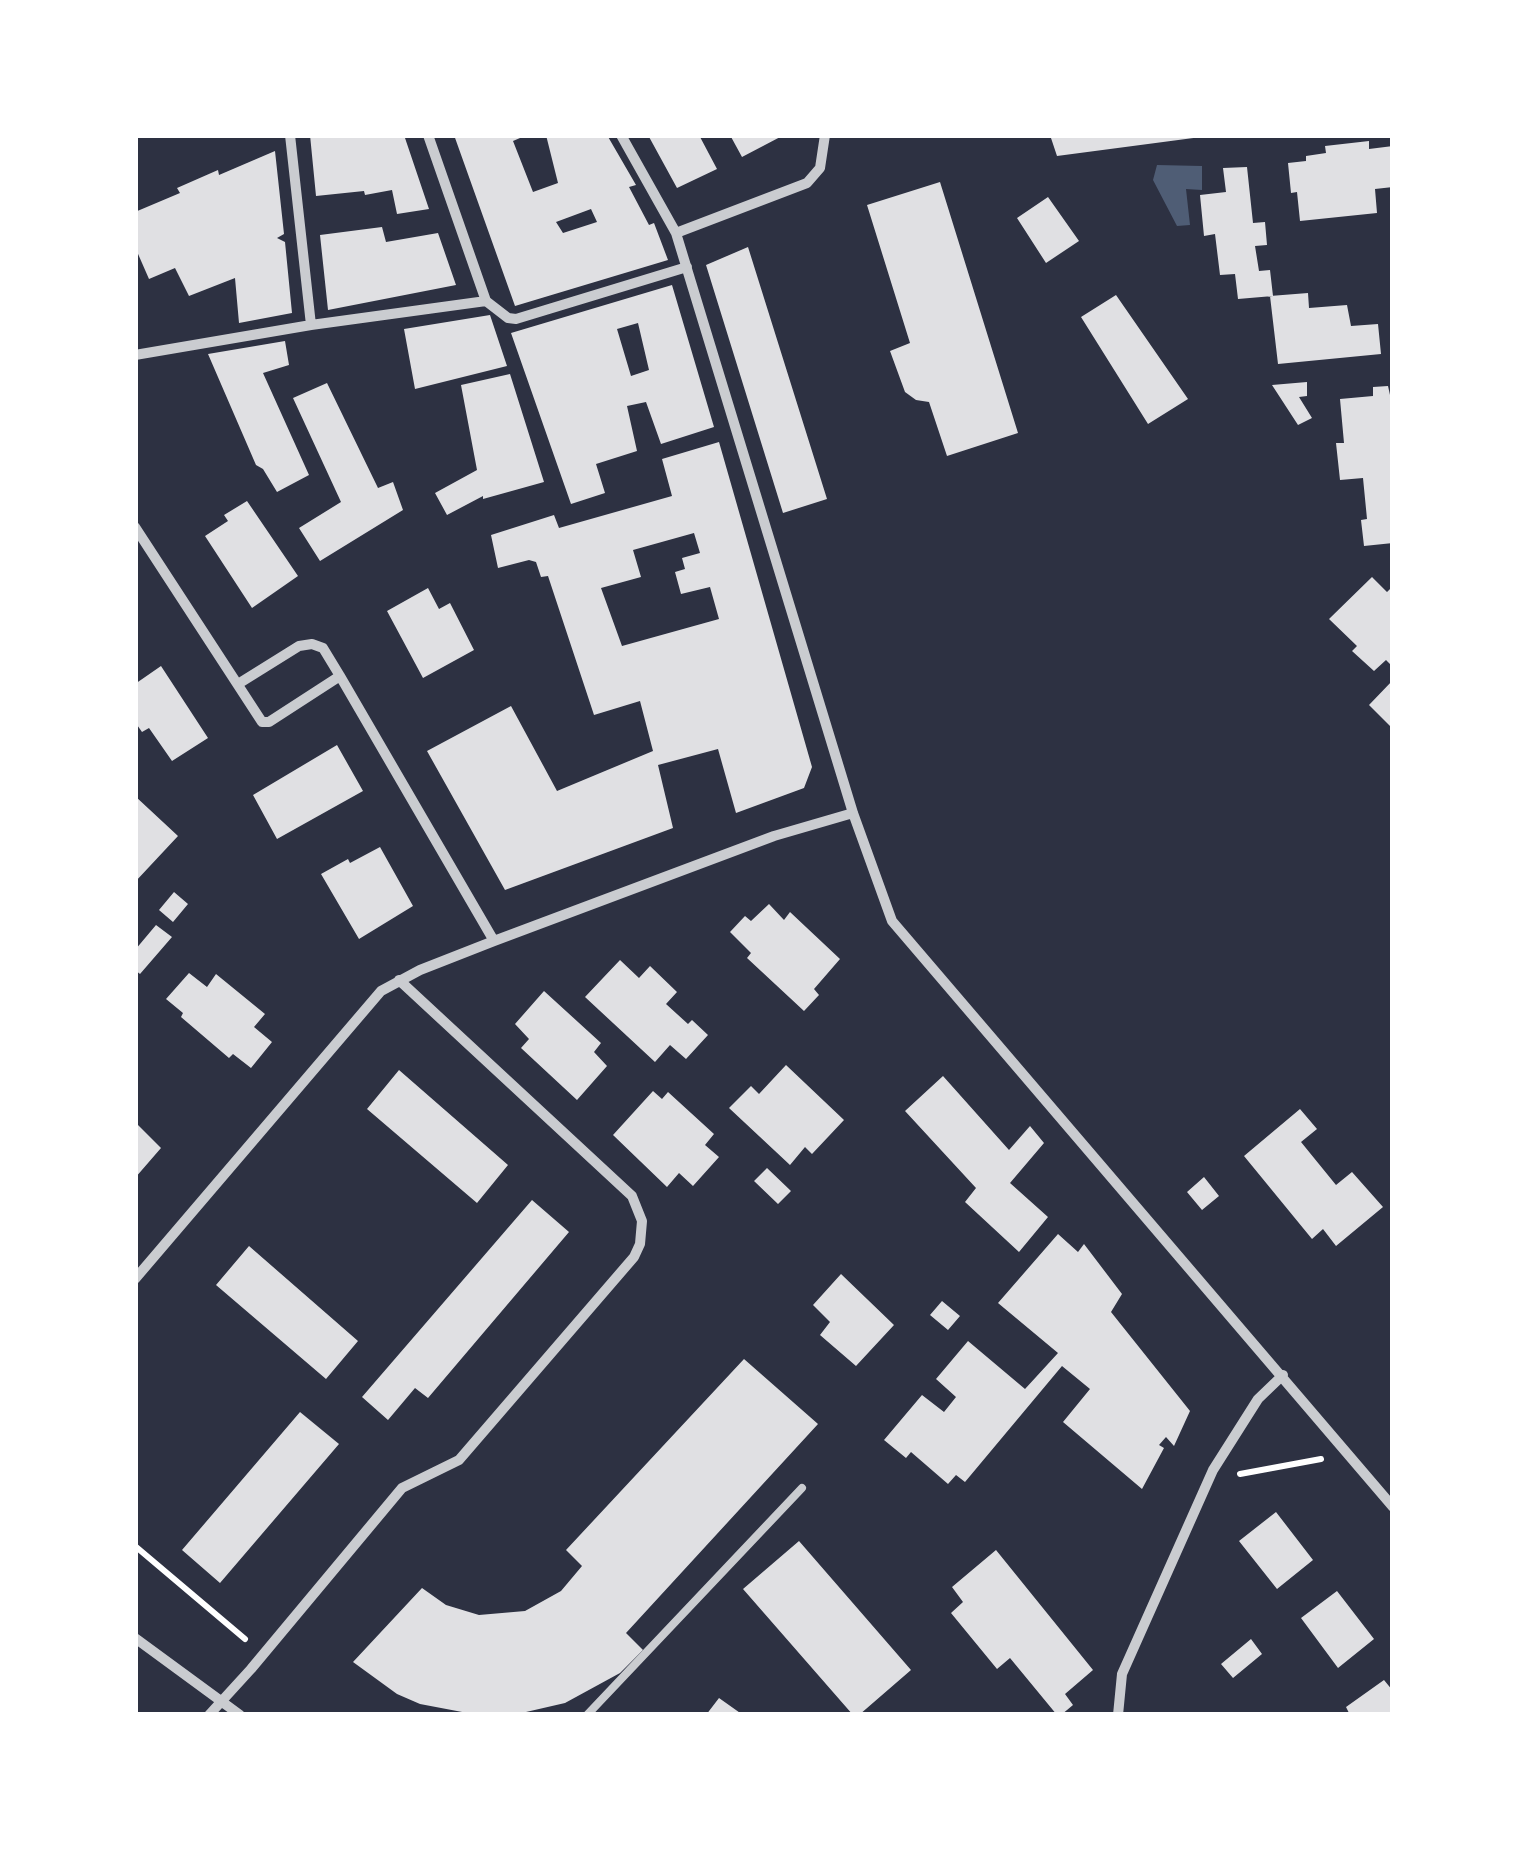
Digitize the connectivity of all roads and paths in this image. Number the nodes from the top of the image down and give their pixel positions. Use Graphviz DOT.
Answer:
graph roads {
  1 [pos="428,135"];
  2 [pos="621,135"];
  3 [pos="824,135"];
  4 [pos="291,138"];
  5 [pos="676,233"];
  6 [pos="688,267"];
  7 [pos="486,301"];
  8 [pos="311,325"];
  9 [pos="137,354"];
  10 [pos="135,527"];
  11 [pos="340,676"];
  12 [pos="238,684"];
  13 [pos="854,814"];
  14 [pos="494,941"];
  15 [pos="399,980"];
  16 [pos="135,1279"];
  17 [pos="1283,1375"];
  18 [pos="1334,1457"];
  19 [pos="1234,1480"];
  20 [pos="802,1488"];
  21 [pos="1393,1507"];
  22 [pos="135,1546"];
  23 [pos="135,1638"];
  24 [pos="252,1669"];
  25 [pos="221,1700"];
  26 [pos="208,1715"];
  27 [pos="240,1715"];
  28 [pos="588,1715"];
  29 [pos="1118,1715"];
  1 -- 7 [label="street"];
  2 -- 5 [label="street"];
  3 -- 5 [label="street"];
  4 -- 8 [label="street"];
  5 -- 6 [label="street"];
  6 -- 7 [label="street"];
  6 -- 13 [label="street"];
  7 -- 8 [label="street"];
  8 -- 9 [label="street"];
  10 -- 12 [label="street"];
  11 -- 12 [label="street"];
  11 -- 12 [label="street"];
  11 -- 14 [label="street"];
  13 -- 14 [label="street"];
  13 -- 17 [label="street"];
  14 -- 15 [label="street"];
  15 -- 16 [label="street"];
  15 -- 24 [label="street"];
  17 -- 21 [label="street"];
  17 -- 29 [label="street"];
  18 -- 19 [label="path"];
  20 -- 28 [label="lane"];
  22 -- 24 [label="path"];
  23 -- 25 [label="street"];
  24 -- 25 [label="street"];
  25 -- 26 [label="street"];
  25 -- 27 [label="street"];
}
